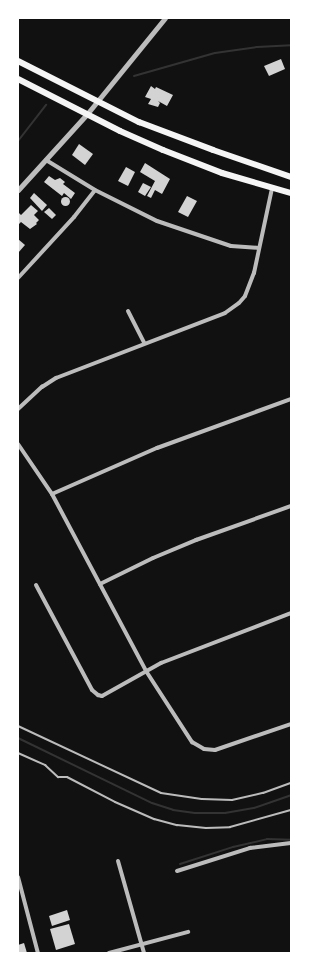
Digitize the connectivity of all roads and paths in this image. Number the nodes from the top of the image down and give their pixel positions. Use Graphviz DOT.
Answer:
graph roads {
  1 [pos="165,18"];
  2 [pos="18,61"];
  3 [pos="18,80"];
  4 [pos="96,101"];
  5 [pos="87,114"];
  6 [pos="46,160"];
  7 [pos="291,177"];
  8 [pos="272,188"];
  9 [pos="18,190"];
  10 [pos="95,190"];
  11 [pos="291,193"];
  12 [pos="258,248"];
  13 [pos="18,278"];
  14 [pos="128,311"];
  15 [pos="144,343"];
  16 [pos="291,399"];
  17 [pos="18,409"];
  18 [pos="18,444"];
  19 [pos="52,494"];
  20 [pos="291,506"];
  21 [pos="100,584"];
  22 [pos="36,585"];
  23 [pos="291,614"];
  24 [pos="146,671"];
  25 [pos="291,724"];
  26 [pos="18,726"];
  27 [pos="18,753"];
  28 [pos="291,783"];
  29 [pos="291,810"];
  30 [pos="291,842"];
  31 [pos="118,862"];
  32 [pos="177,871"];
  33 [pos="18,877"];
  34 [pos="188,932"];
  35 [pos="142,944"];
  36 [pos="38,953"];
  37 [pos="109,953"];
  38 [pos="144,953"];
  1 -- 4 [label="street"];
  2 -- 4 [label="main road"];
  3 -- 5 [label="main road"];
  4 -- 5 [label="street"];
  4 -- 7 [label="main road"];
  5 -- 6 [label="street"];
  5 -- 8 [label="main road"];
  6 -- 9 [label="street"];
  6 -- 10 [label="street"];
  8 -- 11 [label="main road"];
  8 -- 12 [label="street"];
  10 -- 12 [label="street"];
  10 -- 13 [label="street"];
  12 -- 15 [label="street"];
  14 -- 15 [label="street"];
  15 -- 17 [label="street"];
  16 -- 19 [label="street"];
  18 -- 19 [label="street"];
  19 -- 21 [label="street"];
  20 -- 21 [label="street"];
  21 -- 24 [label="street"];
  22 -- 24 [label="street"];
  23 -- 24 [label="street"];
  24 -- 25 [label="street"];
  26 -- 28 [label="lane"];
  27 -- 29 [label="lane"];
  30 -- 32 [label="street"];
  31 -- 35 [label="street"];
  33 -- 36 [label="street"];
  34 -- 35 [label="street"];
  35 -- 37 [label="street"];
  35 -- 38 [label="street"];
}
